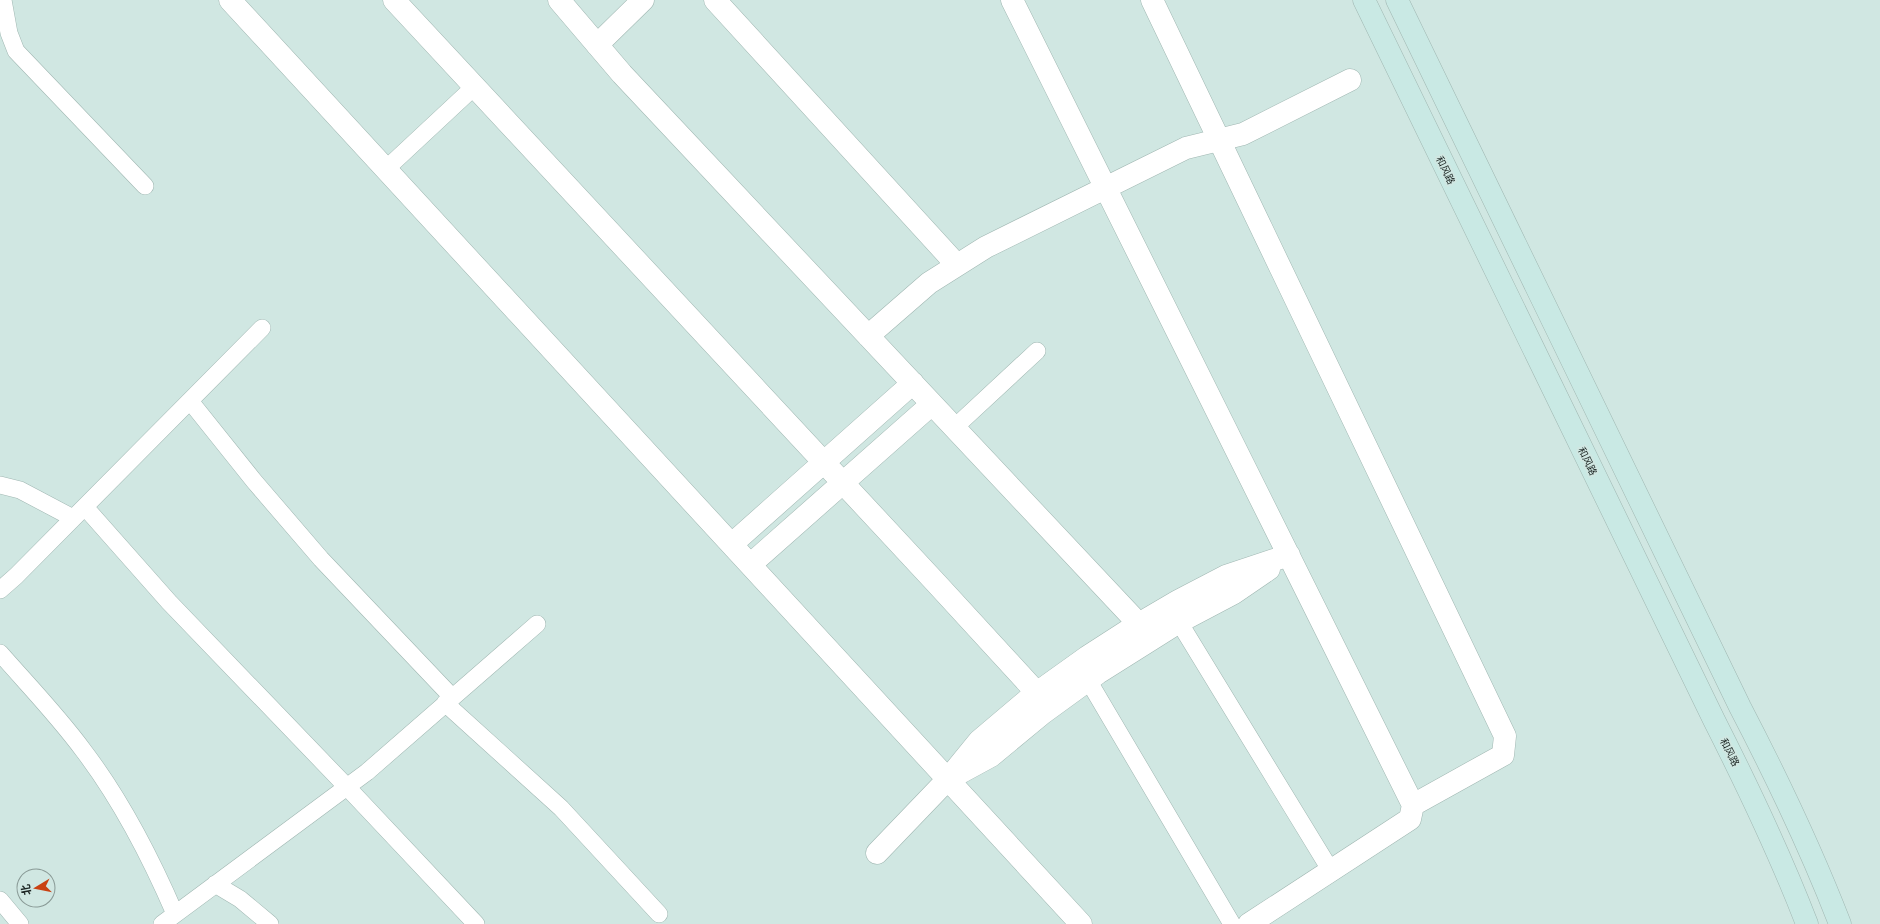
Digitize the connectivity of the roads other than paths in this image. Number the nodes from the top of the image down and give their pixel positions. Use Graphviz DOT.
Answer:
graph roads {
  1 [pos="3,0"];
  2 [pos="230,0"];
  3 [pos="394,0"];
  4 [pos="559,0"];
  5 [pos="643,0"];
  6 [pos="715,0"];
  7 [pos="1012,0"];
  8 [pos="1152,0"];
  9 [pos="1364,0"];
  10 [pos="1397,0"];
  11 [pos="4,37"];
  12 [pos="597,44"];
  13 [pos="1350,80"];
  14 [pos="474,87"];
  15 [pos="1219,140"];
  16 [pos="386,169"];
  17 [pos="145,186"];
  18 [pos="1106,188"];
  19 [pos="957,265"];
  20 [pos="262,328"];
  21 [pos="868,336"];
  22 [pos="1037,350"];
  23 [pos="913,383"];
  24 [pos="190,401"];
  25 [pos="932,404"];
  26 [pos="954,428"];
  27 [pos="824,462"];
  28 [pos="843,482"];
  29 [pos="0,485"];
  30 [pos="79,513"];
  31 [pos="732,544"];
  32 [pos="1289,555"];
  33 [pos="751,564"];
  34 [pos="0,590"];
  35 [pos="1179,622"];
  36 [pos="537,624"];
  37 [pos="1145,631"];
  38 [pos="0,653"];
  39 [pos="1088,680"];
  40 [pos="1037,693"];
  41 [pos="449,700"];
  42 [pos="948,779"];
  43 [pos="347,787"];
  44 [pos="1413,804"];
  45 [pos="877,853"];
  46 [pos="1331,871"];
  47 [pos="215,884"];
  48 [pos="0,900"];
  49 [pos="659,914"];
  50 [pos="169,919"];
  51 [pos="20,924"];
  52 [pos="270,924"];
  53 [pos="476,924"];
  54 [pos="1081,924"];
  55 [pos="1232,924"];
  56 [pos="1249,924"];
  57 [pos="1807,924"];
  58 [pos="1840,924"];
  1 -- 11 [label="lane"];
  2 -- 16 [label="street"];
  3 -- 14 [label="street"];
  4 -- 12 [label="street"];
  5 -- 12 [label="street"];
  6 -- 19 [label="street"];
  7 -- 18 [label="street"];
  8 -- 15 [label="street"];
  9 -- 57 [label="street, 和风路"];
  10 -- 58 [label="street"];
  11 -- 17 [label="lane"];
  12 -- 21 [label="street"];
  13 -- 15 [label="street"];
  14 -- 16 [label="lane"];
  14 -- 27 [label="street"];
  15 -- 18 [label="street"];
  15 -- 44 [label="street"];
  16 -- 31 [label="street"];
  18 -- 19 [label="street"];
  18 -- 32 [label="street"];
  19 -- 21 [label="street"];
  20 -- 24 [label="lane"];
  21 -- 23 [label="street"];
  22 -- 26 [label="lane"];
  23 -- 25 [label="street"];
  23 -- 27 [label="street"];
  24 -- 30 [label="lane"];
  24 -- 41 [label="lane"];
  25 -- 26 [label="street"];
  25 -- 28 [label="street"];
  26 -- 37 [label="street"];
  27 -- 28 [label="street"];
  27 -- 31 [label="street"];
  28 -- 33 [label="street"];
  28 -- 40 [label="street"];
  29 -- 30 [label="lane"];
  30 -- 34 [label="lane"];
  30 -- 43 [label="lane"];
  31 -- 33 [label="street"];
  32 -- 35 [label="street"];
  32 -- 37 [label="street"];
  32 -- 44 [label="street"];
  33 -- 42 [label="street"];
  35 -- 37 [label="street"];
  35 -- 46 [label="lane"];
  36 -- 41 [label="lane"];
  37 -- 39 [label="street"];
  37 -- 40 [label="street"];
  38 -- 50 [label="lane"];
  39 -- 42 [label="street"];
  39 -- 55 [label="lane"];
  40 -- 42 [label="street"];
  41 -- 43 [label="lane"];
  41 -- 49 [label="lane"];
  42 -- 45 [label="street"];
  42 -- 54 [label="street"];
  43 -- 47 [label="lane"];
  43 -- 53 [label="lane"];
  44 -- 46 [label="street"];
  46 -- 56 [label="street"];
  47 -- 50 [label="lane"];
  47 -- 52 [label="lane"];
  48 -- 51 [label="lane"];
}
